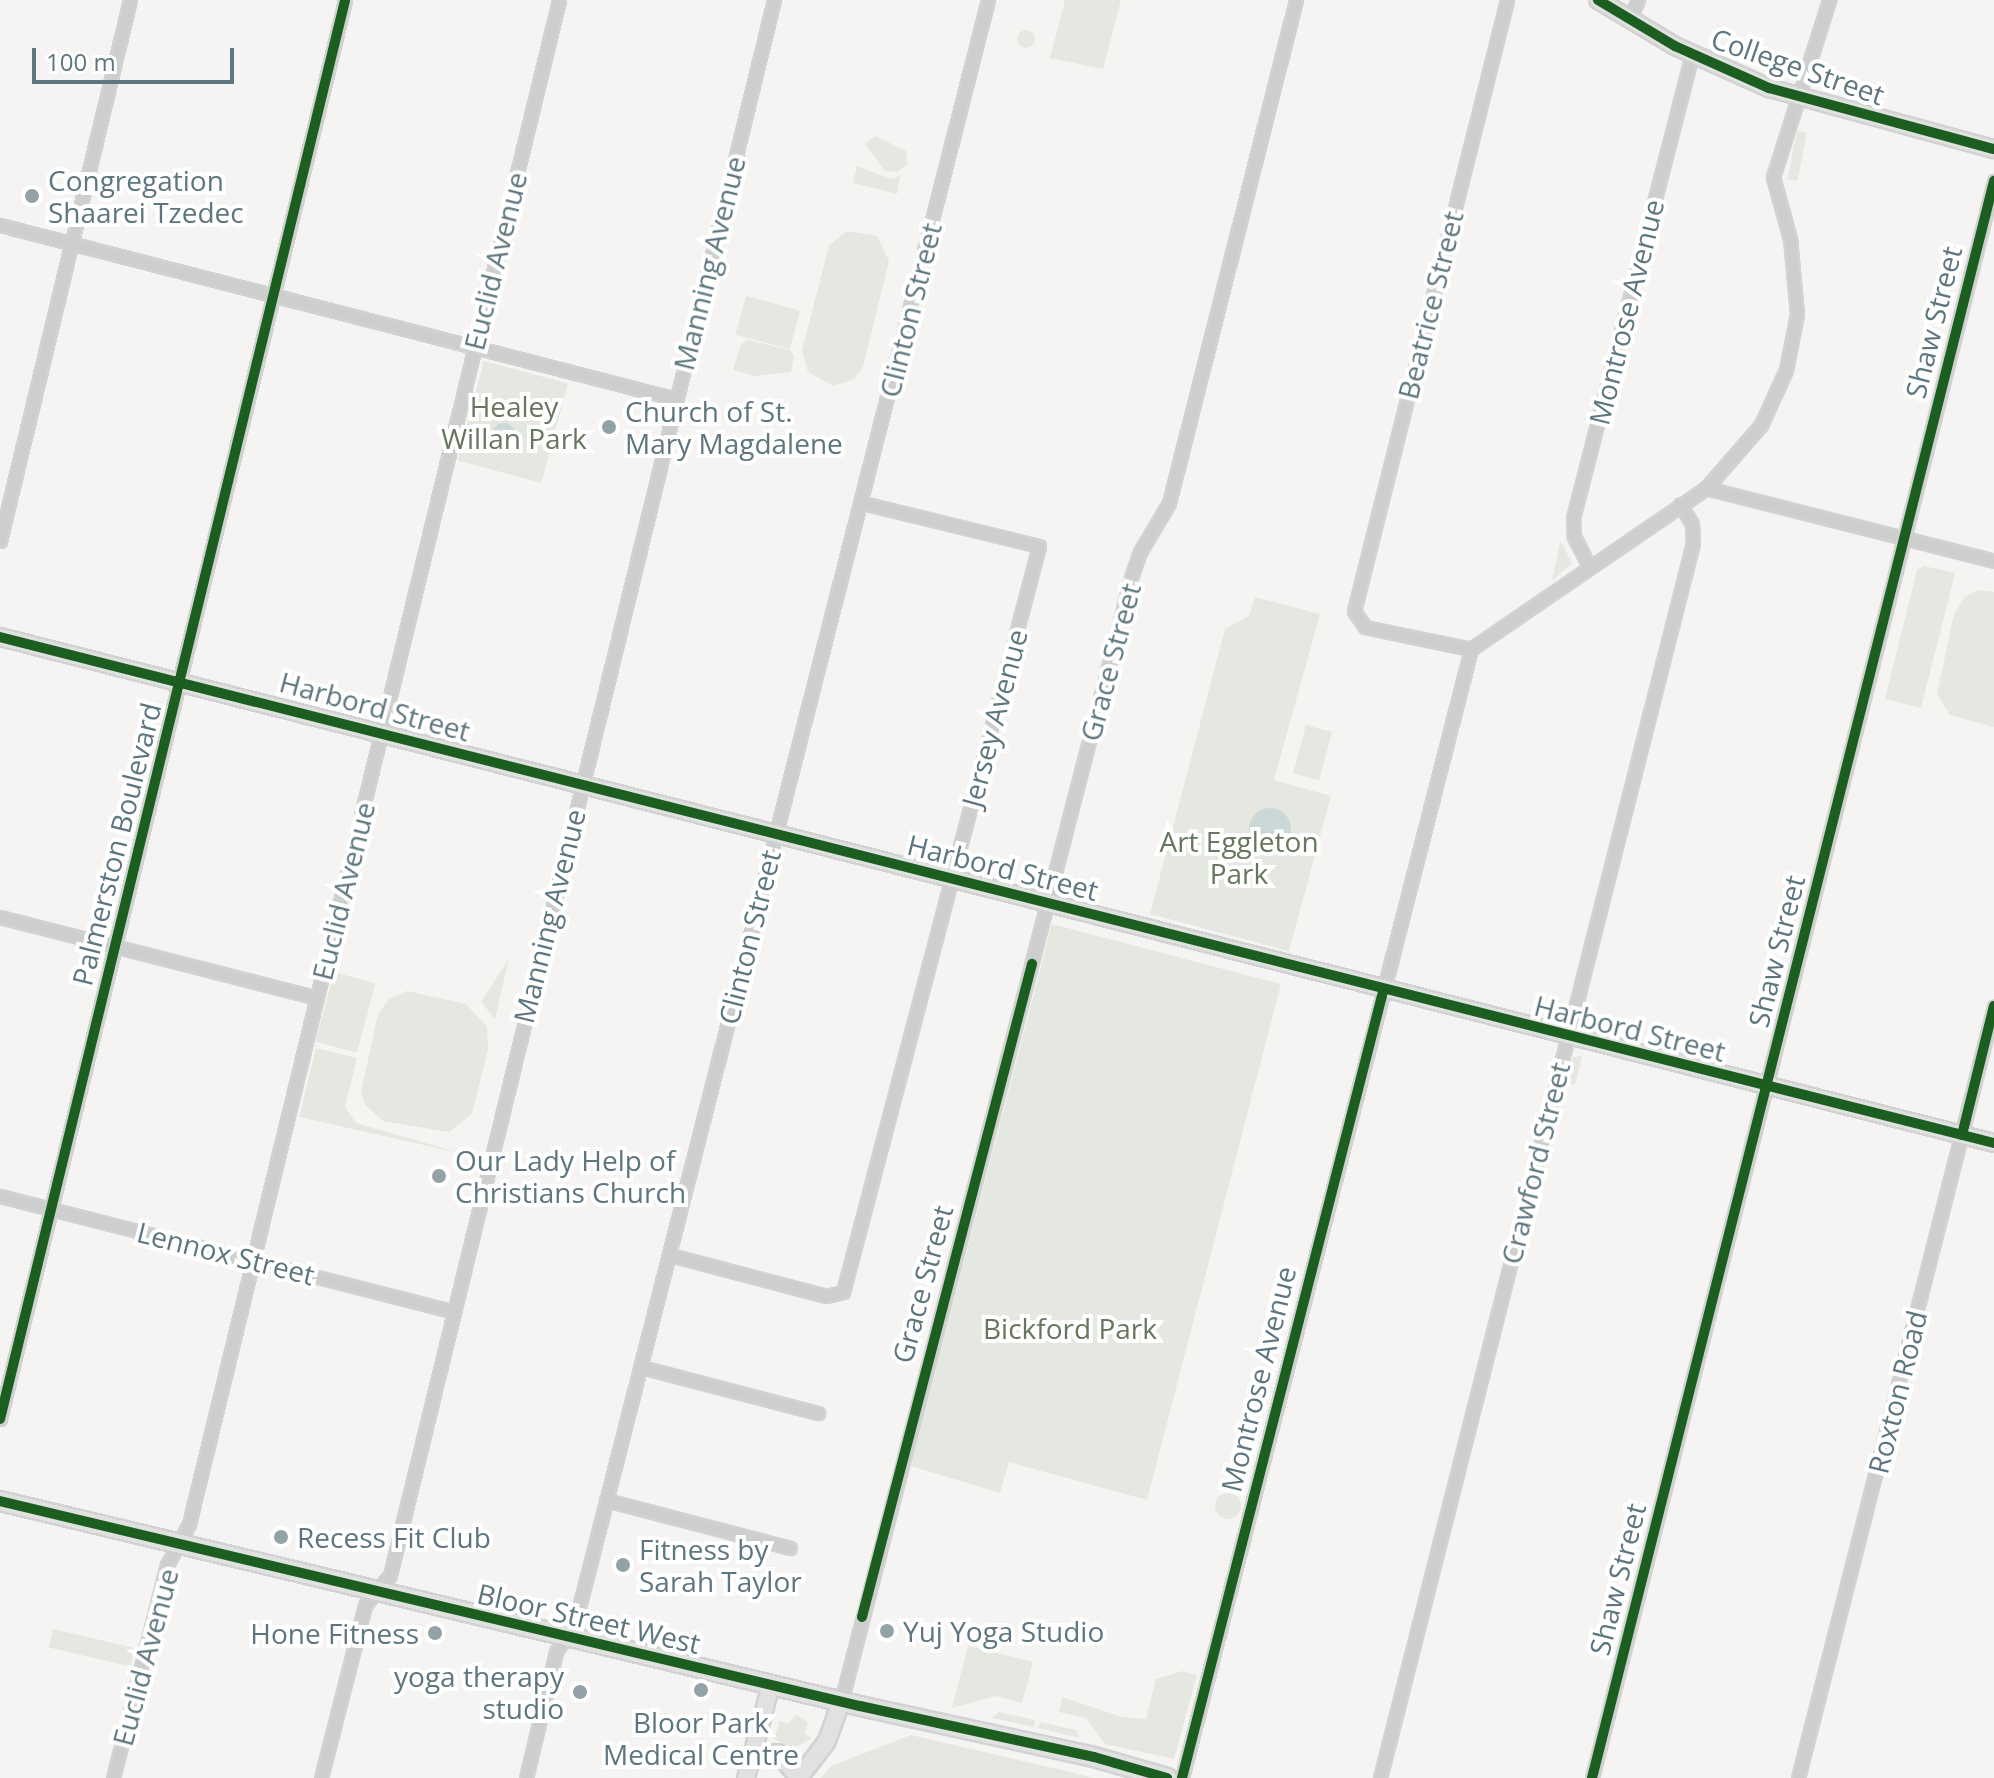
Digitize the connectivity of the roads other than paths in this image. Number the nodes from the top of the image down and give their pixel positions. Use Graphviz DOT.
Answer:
graph roads {
  1 [pos="130,0"];
  2 [pos="345,0"];
  3 [pos="559,0"];
  4 [pos="774,0"];
  5 [pos="988,0"];
  6 [pos="1296,0"];
  7 [pos="1507,0"];
  8 [pos="1598,0"];
  9 [pos="1638,0"];
  10 [pos="1829,0"];
  11 [pos="1629,20"];
  12 [pos="1692,55"];
  13 [pos="1798,97"];
  14 [pos="1994,149"];
  15 [pos="1994,181"];
  16 [pos="0,225"];
  17 [pos="70,243"];
  18 [pos="273,297"];
  19 [pos="473,347"];
  20 [pos="676,399"];
  21 [pos="1706,488"];
  22 [pos="863,503"];
  23 [pos="1680,504"];
  24 [pos="1902,538"];
  25 [pos="0,541"];
  26 [pos="1994,561"];
  27 [pos="1589,566"];
  28 [pos="0,637"];
  29 [pos="1471,649"];
  30 [pos="179,681"];
  31 [pos="382,731"];
  32 [pos="582,785"];
  33 [pos="775,833"];
  34 [pos="951,878"];
  35 [pos="1046,902"];
  36 [pos="0,917"];
  37 [pos="116,947"];
  38 [pos="1383,992"];
  39 [pos="317,998"];
  40 [pos="1994,1006"];
  41 [pos="1567,1038"];
  42 [pos="1766,1085"];
  43 [pos="1962,1135"];
  44 [pos="1994,1143"];
  45 [pos="0,1196"];
  46 [pos="52,1209"];
  47 [pos="670,1255"];
  48 [pos="254,1260"];
  49 [pos="452,1311"];
  50 [pos="641,1367"];
  51 [pos="818,1413"];
  52 [pos="0,1419"];
  53 [pos="606,1500"];
  54 [pos="0,1501"];
  55 [pos="178,1543"];
  56 [pos="790,1548"];
  57 [pos="378,1590"];
  58 [pos="564,1637"];
  59 [pos="771,1685"];
  60 [pos="841,1702"];
  61 [pos="753,1754"];
  62 [pos="113,1778"];
  63 [pos="321,1778"];
  64 [pos="526,1778"];
  65 [pos="746,1778"];
  66 [pos="799,1778"];
  67 [pos="1167,1778"];
  68 [pos="1182,1778"];
  69 [pos="1380,1778"];
  70 [pos="1592,1778"];
  71 [pos="1798,1778"];
  1 -- 17 [label="street"];
  2 -- 18 [label="street, Palmerston Boulevard"];
  3 -- 19 [label="street, Euclid Avenue"];
  4 -- 20 [label="street, Manning Avenue"];
  5 -- 22 [label="street, Clinton Street"];
  6 -- 35 [label="street, Grace Street"];
  7 -- 29 [label="street, Beatrice Street"];
  8 -- 11 [label="street, College Street"];
  9 -- 11 [label="street"];
  10 -- 13 [label="street"];
  11 -- 12 [label="street, College Street"];
  12 -- 13 [label="street, College Street"];
  12 -- 27 [label="street, Montrose Avenue"];
  13 -- 14 [label="street, College Street"];
  13 -- 21 [label="street"];
  15 -- 24 [label="street, Shaw Street"];
  16 -- 17 [label="street"];
  17 -- 18 [label="street"];
  17 -- 25 [label="street"];
  18 -- 19 [label="street"];
  18 -- 30 [label="street, Palmerston Boulevard"];
  19 -- 20 [label="street"];
  19 -- 31 [label="street, Euclid Avenue"];
  20 -- 32 [label="street, Manning Avenue"];
  21 -- 23 [label="street"];
  21 -- 24 [label="street"];
  22 -- 33 [label="street, Clinton Street"];
  22 -- 34 [label="street, Jersey Avenue"];
  23 -- 27 [label="street"];
  23 -- 41 [label="street, Crawford Street"];
  24 -- 26 [label="street"];
  24 -- 42 [label="street, Shaw Street"];
  27 -- 29 [label="street"];
  28 -- 30 [label="street, Harbord Street"];
  29 -- 38 [label="street, Montrose Avenue"];
  30 -- 31 [label="street, Harbord Street"];
  30 -- 37 [label="street, Palmerston Boulevard"];
  31 -- 32 [label="street, Harbord Street"];
  31 -- 39 [label="street, Euclid Avenue"];
  32 -- 33 [label="street, Harbord Street"];
  32 -- 49 [label="street, Manning Avenue"];
  33 -- 34 [label="street, Harbord Street"];
  33 -- 47 [label="street, Clinton Street"];
  34 -- 35 [label="street, Harbord Street"];
  34 -- 47 [label="street, Jersey Avenue"];
  35 -- 38 [label="street, Harbord Street"];
  35 -- 60 [label="street, Grace Street"];
  36 -- 37 [label="street"];
  37 -- 39 [label="street"];
  37 -- 46 [label="street, Palmerston Boulevard"];
  38 -- 41 [label="street, Harbord Street"];
  38 -- 68 [label="street, Montrose Avenue"];
  39 -- 48 [label="street, Euclid Avenue"];
  40 -- 43 [label="street, Roxton Road"];
  41 -- 42 [label="street, Harbord Street"];
  41 -- 69 [label="street, Crawford Street"];
  42 -- 43 [label="street, Harbord Street"];
  42 -- 70 [label="street, Shaw Street"];
  43 -- 44 [label="street, Harbord Street"];
  43 -- 71 [label="street, Roxton Road"];
  45 -- 46 [label="street, Lennox Street"];
  46 -- 48 [label="street, Lennox Street"];
  46 -- 52 [label="street, Palmerston Boulevard"];
  47 -- 50 [label="street, Clinton Street"];
  48 -- 49 [label="street, Lennox Street"];
  48 -- 55 [label="street, Euclid Avenue"];
  49 -- 57 [label="street, Manning Avenue"];
  50 -- 51 [label="street"];
  50 -- 53 [label="street, Clinton Street"];
  53 -- 56 [label="street"];
  53 -- 58 [label="street, Clinton Street"];
  54 -- 55 [label="main road, Bloor Street West"];
  55 -- 57 [label="main road, Bloor Street West"];
  55 -- 62 [label="street, Euclid Avenue"];
  57 -- 58 [label="main road, Bloor Street West"];
  57 -- 63 [label="street, Manning Avenue"];
  58 -- 59 [label="main road, Bloor Street West"];
  58 -- 64 [label="street, Clinton Street"];
  59 -- 60 [label="main road, Bloor Street West"];
  59 -- 61 [label="street"];
  60 -- 66 [label="street"];
  60 -- 67 [label="main road, Bloor Street West"];
  61 -- 65 [label="street"];
  61 -- 66 [label="street"];
}
